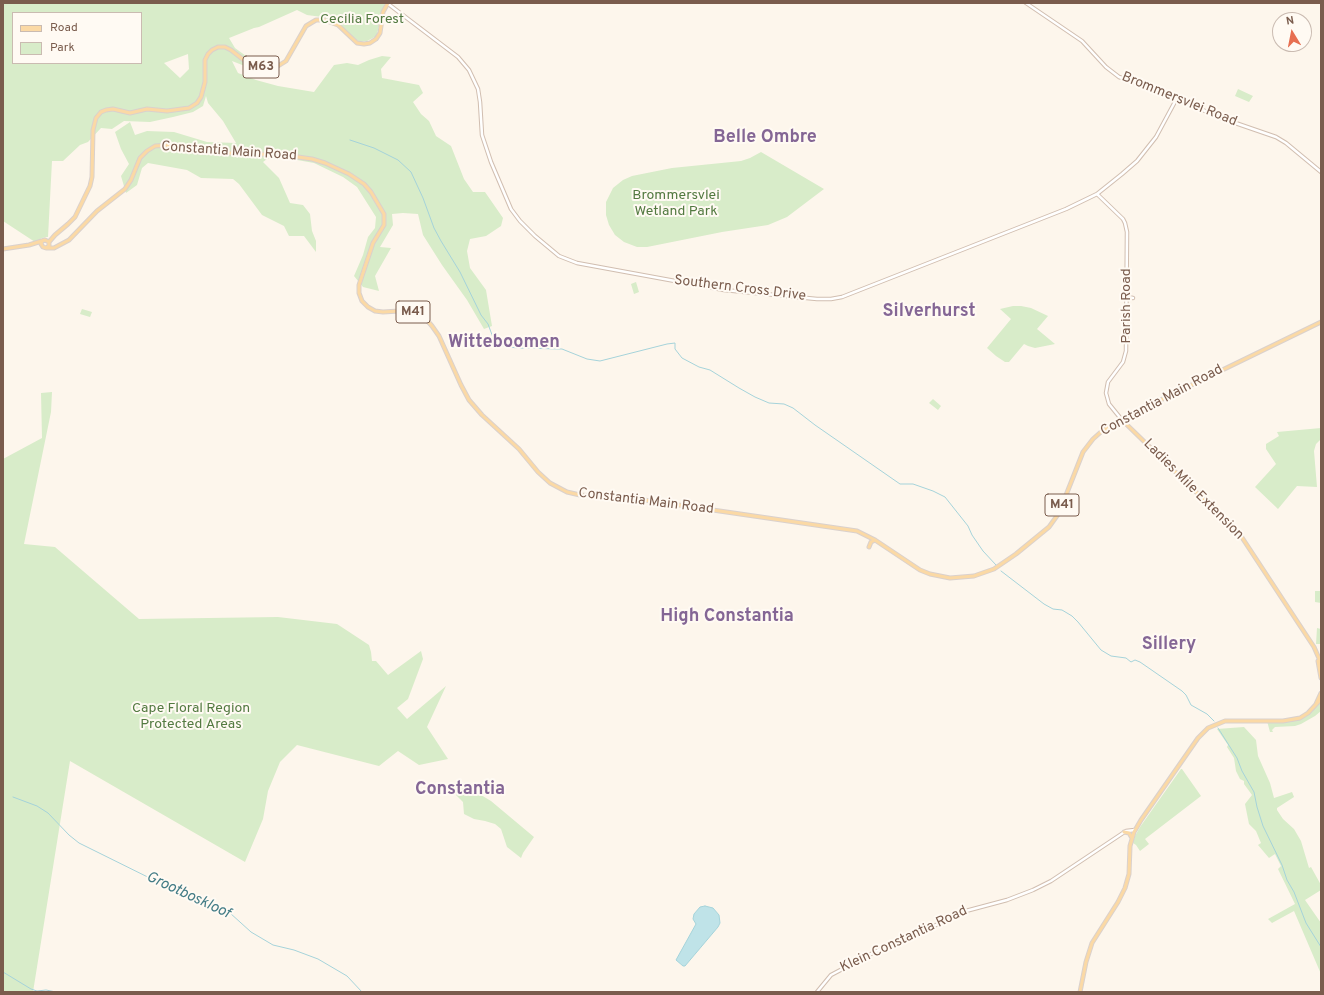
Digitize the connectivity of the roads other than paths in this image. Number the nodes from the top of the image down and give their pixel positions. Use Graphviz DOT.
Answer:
graph roads {
  1 [pos="388,3"];
  2 [pos="1026,3"];
  3 [pos="1177,98"];
  4 [pos="1321,172"];
  5 [pos="1097,194"];
  6 [pos="42,242"];
  7 [pos="48,242"];
  8 [pos="61,244"];
  9 [pos="29,245"];
  10 [pos="42,247"];
  11 [pos="47,248"];
  12 [pos="3,249"];
  13 [pos="1127,297"];
  14 [pos="1133,298"];
  15 [pos="1321,322"];
  16 [pos="1122,420"];
  17 [pos="876,540"];
  18 [pos="869,547"];
  19 [pos="1312,644"];
  20 [pos="1317,653"];
  21 [pos="1321,656"];
  22 [pos="1321,663"];
  23 [pos="1321,670"];
  24 [pos="1321,678"];
  25 [pos="1321,693"];
  26 [pos="1321,699"];
  27 [pos="1316,704"];
  28 [pos="1135,831"];
  29 [pos="1124,832"];
  30 [pos="1132,838"];
  31 [pos="817,992"];
  32 [pos="1080,992"];
  1 -- 5 [label="street, Southern Cross Drive"];
  1 -- 7 [label="main road, M63"];
  2 -- 3 [label="street, Brommersvlei Road"];
  3 -- 4 [label="street, Brommersvlei Road"];
  3 -- 5 [label="street, Southern Cross Drive"];
  5 -- 13 [label="street, Parish Road"];
  6 -- 7 [label="main road, M63"];
  6 -- 9 [label="main road, M63"];
  6 -- 10 [label="main road"];
  7 -- 8 [label="main road"];
  7 -- 11 [label="main road, M63"];
  8 -- 11 [label="main road, Constantia Main Road / M41"];
  8 -- 17 [label="main road, Constantia Main Road / M41"];
  9 -- 10 [label="main road, M63"];
  9 -- 12 [label="main road, M63"];
  10 -- 11 [label="main road, Constantia Main Road / M63"];
  13 -- 14 [label="street"];
  13 -- 16 [label="street, Parish Road"];
  15 -- 16 [label="main road, Constantia Main Road / M41"];
  16 -- 17 [label="main road, Constantia Main Road / M41"];
  16 -- 19 [label="main road, Ladies Mile Extension"];
  17 -- 18 [label="main road"];
  19 -- 20 [label="main road, Ladies Mile Extension"];
  19 -- 23 [label="main road, Ladies Mile Extension"];
  20 -- 21 [label="main road"];
  20 -- 22 [label="main road, Ladies Mile Extension"];
  23 -- 24 [label="main road, Ladies Mile Extension"];
  25 -- 27 [label="main road"];
  26 -- 27 [label="main road"];
  27 -- 28 [label="main road"];
  28 -- 29 [label="street, Klein Constantia Road"];
  28 -- 30 [label="main road"];
  29 -- 30 [label="main road"];
  29 -- 31 [label="street, Klein Constantia Road"];
  30 -- 32 [label="main road"];
}
